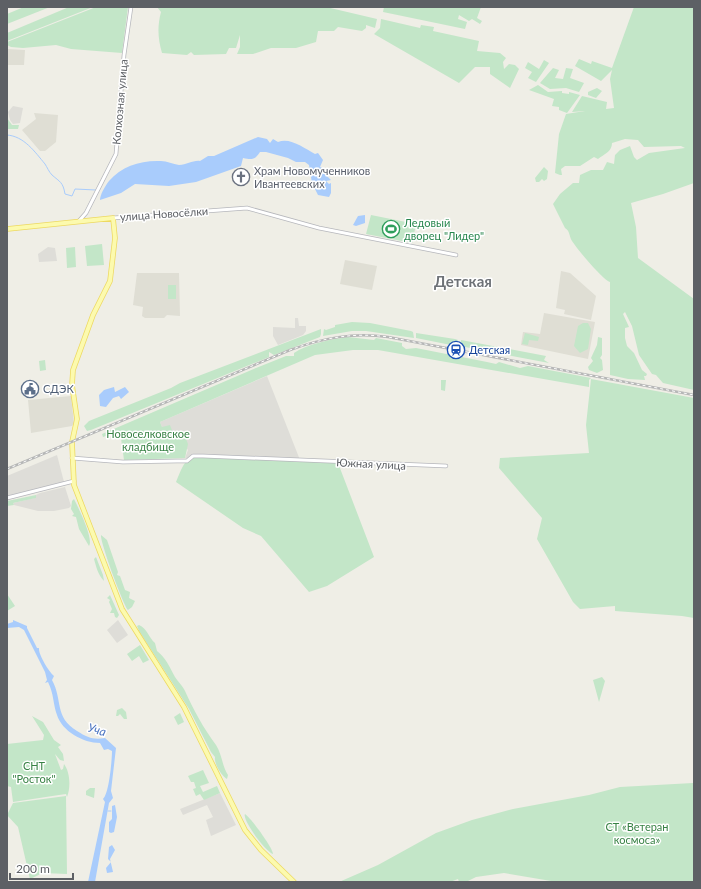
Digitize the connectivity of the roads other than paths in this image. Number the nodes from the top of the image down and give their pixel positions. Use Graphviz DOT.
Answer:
graph roads {
  1 [pos="131,7"];
  2 [pos="86,214"];
  3 [pos="113,218"];
  4 [pos="88,220"];
  5 [pos="79,221"];
  6 [pos="7,229"];
  7 [pos="456,255"];
  8 [pos="72,458"];
  9 [pos="446,466"];
  10 [pos="73,474"];
  11 [pos="74,481"];
  12 [pos="64,484"];
  13 [pos="76,490"];
  14 [pos="7,498"];
  15 [pos="294,882"];
  1 -- 2 [label="street, Колхозная улица"];
  2 -- 4 [label="street"];
  2 -- 5 [label="street, Колхозная улица"];
  3 -- 4 [label="main road, улица Новосёлки"];
  3 -- 7 [label="street, улица Новосёлки"];
  3 -- 8 [label="main road"];
  4 -- 5 [label="main road, улица Новосёлки"];
  5 -- 6 [label="main road, улица Новосёлки"];
  8 -- 9 [label="street, Южная улица"];
  8 -- 10 [label="main road"];
  10 -- 11 [label="main road"];
  10 -- 12 [label="street"];
  11 -- 12 [label="street"];
  11 -- 13 [label="main road"];
  12 -- 13 [label="street"];
  12 -- 14 [label="street"];
  13 -- 15 [label="main road"];
}
